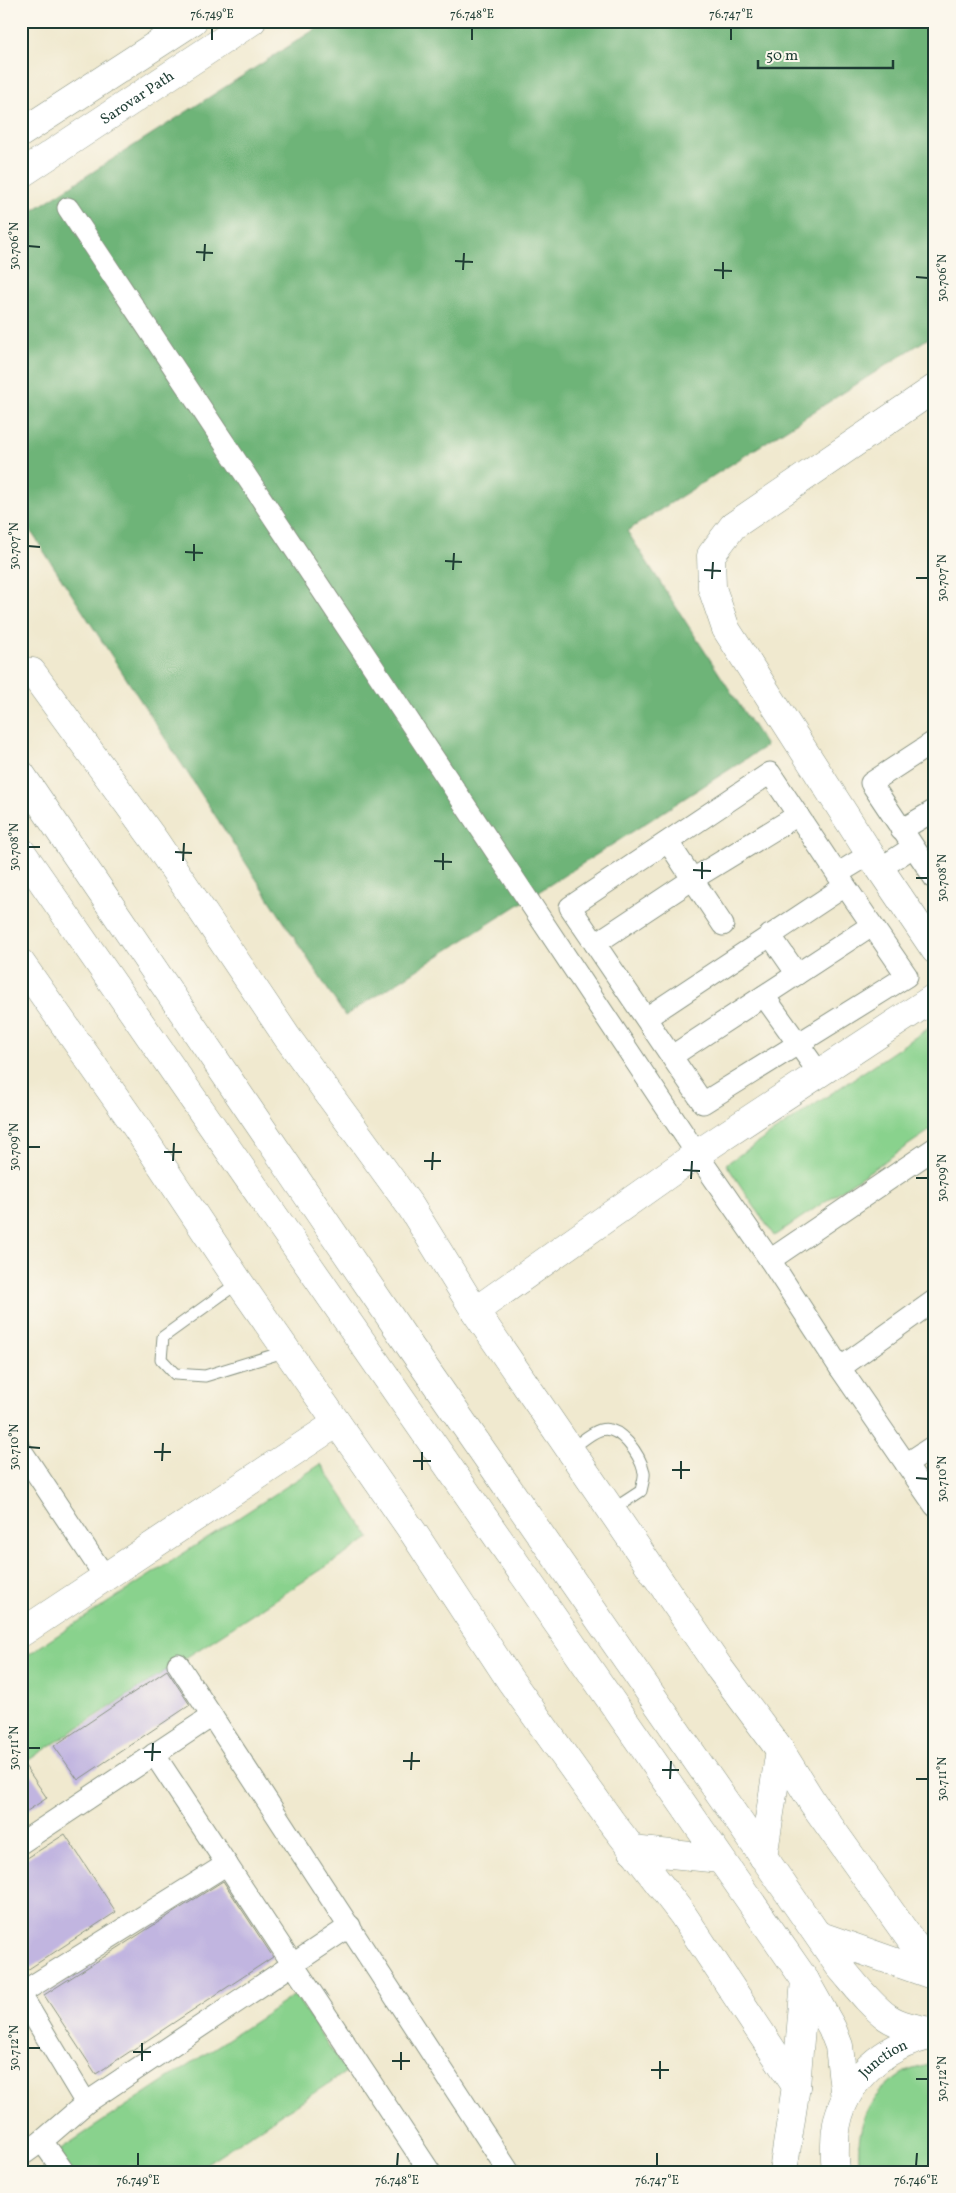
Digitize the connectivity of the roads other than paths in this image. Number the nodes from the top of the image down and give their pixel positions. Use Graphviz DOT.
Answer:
graph roads {
  1 [pos="193,21"];
  2 [pos="252,21"];
  3 [pos="21,133"];
  4 [pos="21,174"];
  5 [pos="68,208"];
  6 [pos="935,388"];
  7 [pos="21,671"];
  8 [pos="935,741"];
  9 [pos="21,774"];
  10 [pos="935,810"];
  11 [pos="798,815"];
  12 [pos="907,838"];
  13 [pos="668,842"];
  14 [pos="21,851"];
  15 [pos="875,861"];
  16 [pos="693,879"];
  17 [pos="935,879"];
  18 [pos="841,880"];
  19 [pos="723,924"];
  20 [pos="872,925"];
  21 [pos="770,936"];
  22 [pos="595,944"];
  23 [pos="935,950"];
  24 [pos="21,963"];
  25 [pos="798,974"];
  26 [pos="764,996"];
  27 [pos="935,997"];
  28 [pos="646,1018"];
  29 [pos="799,1043"];
  30 [pos="672,1056"];
  31 [pos="819,1073"];
  32 [pos="935,1148"];
  33 [pos="697,1154"];
  34 [pos="770,1260"];
  35 [pos="239,1282"];
  36 [pos="935,1300"];
  37 [pos="475,1311"];
  38 [pos="287,1351"];
  39 [pos="840,1368"];
  40 [pos="337,1423"];
  41 [pos="935,1445"];
  42 [pos="571,1448"];
  43 [pos="21,1450"];
  44 [pos="906,1464"];
  45 [pos="935,1506"];
  46 [pos="612,1510"];
  47 [pos="105,1577"];
  48 [pos="21,1633"];
  49 [pos="178,1664"];
  50 [pos="212,1716"];
  51 [pos="780,1750"];
  52 [pos="154,1754"];
  53 [pos="21,1843"];
  54 [pos="632,1850"];
  55 [pos="763,1857"];
  56 [pos="720,1859"];
  57 [pos="227,1864"];
  58 [pos="350,1926"];
  59 [pos="818,1935"];
  60 [pos="294,1964"];
  61 [pos="935,1975"];
  62 [pos="805,1980"];
  63 [pos="21,1994"];
  64 [pos="935,2032"];
  65 [pos="935,2036"];
  66 [pos="796,2086"];
  67 [pos="845,2099"];
  68 [pos="86,2103"];
  69 [pos="42,2141"];
  70 [pos="21,2156"];
  71 [pos="834,2170"];
  72 [pos="64,2172"];
  73 [pos="430,2172"];
  74 [pos="509,2172"];
  75 [pos="783,2172"];
  1 -- 3 [label="main road"];
  2 -- 4 [label="main road, Sarovar Path"];
  5 -- 33 [label="street"];
  6 -- 15 [label="main road"];
  7 -- 37 [label="main road"];
  8 -- 12 [label="street"];
  9 -- 55 [label="main road"];
  10 -- 12 [label="street"];
  11 -- 13 [label="street"];
  11 -- 16 [label="street"];
  11 -- 18 [label="street"];
  12 -- 15 [label="street"];
  12 -- 17 [label="street"];
  13 -- 16 [label="street"];
  13 -- 22 [label="street"];
  14 -- 56 [label="main road"];
  15 -- 18 [label="street"];
  15 -- 23 [label="main road"];
  16 -- 19 [label="street"];
  16 -- 22 [label="street"];
  18 -- 20 [label="street"];
  18 -- 21 [label="street"];
  20 -- 25 [label="street"];
  20 -- 29 [label="street"];
  21 -- 25 [label="street"];
  21 -- 28 [label="street"];
  22 -- 28 [label="street"];
  24 -- 35 [label="main road"];
  25 -- 26 [label="street"];
  26 -- 29 [label="street"];
  26 -- 30 [label="street"];
  27 -- 31 [label="main road"];
  28 -- 30 [label="street"];
  29 -- 30 [label="street"];
  29 -- 31 [label="street"];
  31 -- 33 [label="main road"];
  32 -- 34 [label="street"];
  33 -- 34 [label="street"];
  33 -- 37 [label="main road"];
  34 -- 39 [label="street"];
  35 -- 38 [label="main road"];
  35 -- 38 [label="lane"];
  36 -- 39 [label="street"];
  37 -- 42 [label="main road"];
  38 -- 40 [label="main road"];
  39 -- 44 [label="street"];
  40 -- 47 [label="main road"];
  40 -- 54 [label="main road"];
  41 -- 44 [label="street"];
  42 -- 46 [label="main road"];
  42 -- 46 [label="lane"];
  43 -- 47 [label="street"];
  44 -- 45 [label="street"];
  46 -- 51 [label="main road"];
  47 -- 48 [label="main road"];
  49 -- 50 [label="street"];
  50 -- 52 [label="street"];
  50 -- 58 [label="street"];
  51 -- 55 [label="main road"];
  51 -- 61 [label="main road"];
  52 -- 53 [label="street"];
  52 -- 57 [label="street"];
  54 -- 56 [label="main road"];
  54 -- 66 [label="main road"];
  55 -- 59 [label="main road"];
  56 -- 62 [label="main road"];
  57 -- 60 [label="street"];
  57 -- 63 [label="street"];
  58 -- 60 [label="street"];
  58 -- 74 [label="street"];
  59 -- 61 [label="main road"];
  59 -- 64 [label="main road"];
  60 -- 68 [label="street"];
  60 -- 73 [label="street"];
  62 -- 66 [label="main road"];
  62 -- 67 [label="main road"];
  63 -- 68 [label="street"];
  65 -- 67 [label="main road, Junction"];
  66 -- 75 [label="main road"];
  67 -- 71 [label="main road"];
  68 -- 69 [label="street"];
  69 -- 70 [label="street"];
  69 -- 72 [label="street"];
}
